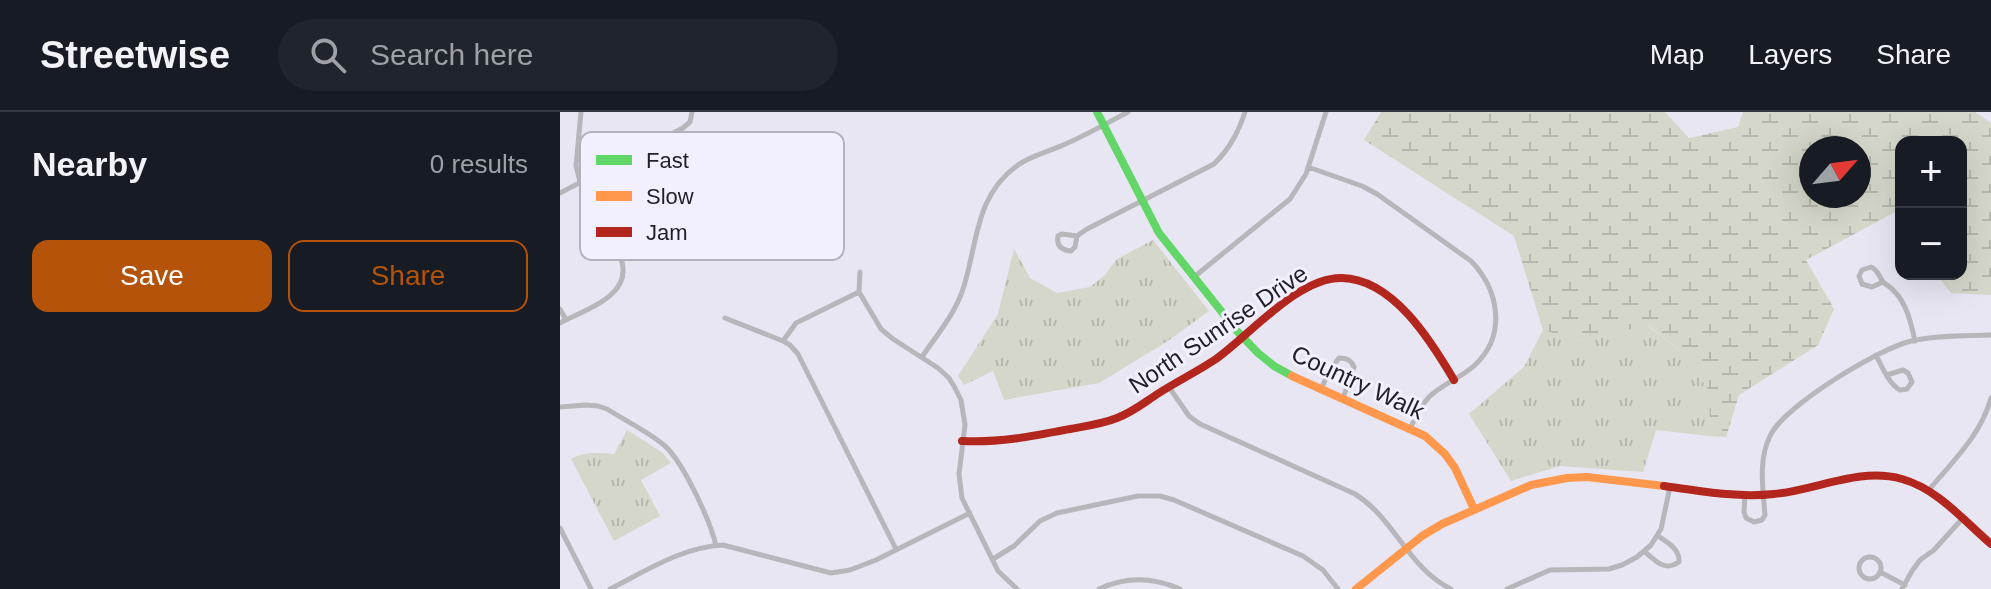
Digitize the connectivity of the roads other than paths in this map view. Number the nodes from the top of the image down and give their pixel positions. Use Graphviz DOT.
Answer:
graph roads {
  1 [pos="581,112"];
  2 [pos="1097,112"];
  3 [pos="1128,112"];
  4 [pos="1245,112"];
  5 [pos="1326,112"];
  6 [pos="692,114"];
  7 [pos="1104,125"];
  8 [pos="675,132"];
  9 [pos="1308,167"];
  10 [pos="580,182"];
  11 [pos="560,193"];
  12 [pos="1142,201"];
  13 [pos="1077,236"];
  14 [pos="620,260"];
  15 [pos="860,272"];
  16 [pos="1194,277"];
  17 [pos="1883,282"];
  18 [pos="859,292"];
  19 [pos="560,309"];
  20 [pos="725,318"];
  21 [pos="563,322"];
  22 [pos="1991,335"];
  23 [pos="1243,337"];
  24 [pos="783,341"];
  25 [pos="1915,341"];
  26 [pos="1876,355"];
  27 [pos="922,357"];
  28 [pos="1887,375"];
  29 [pos="1454,380"];
  30 [pos="1169,387"];
  31 [pos="1321,389"];
  32 [pos="1343,398"];
  33 [pos="1991,398"];
  34 [pos="560,407"];
  35 [pos="1410,429"];
  36 [pos="962,441"];
  37 [pos="1670,487"];
  38 [pos="1928,491"];
  39 [pos="1745,494"];
  40 [pos="1763,494"];
  41 [pos="1474,509"];
  42 [pos="970,513"];
  43 [pos="1962,519"];
  44 [pos="560,528"];
  45 [pos="1657,536"];
  46 [pos="1991,544"];
  47 [pos="716,546"];
  48 [pos="1407,548"];
  49 [pos="896,549"];
  50 [pos="1644,551"];
  51 [pos="993,559"];
  52 [pos="1880,572"];
  53 [pos="1904,587"];
  54 [pos="591,589"];
  55 [pos="610,589"];
  56 [pos="1017,589"];
  57 [pos="1099,589"];
  58 [pos="1180,589"];
  59 [pos="1338,589"];
  60 [pos="1356,589"];
  61 [pos="1451,589"];
  62 [pos="1507,589"];
  1 -- 10 [label="street"];
  2 -- 7 [label="street, Country Walk"];
  3 -- 7 [label="street"];
  4 -- 12 [label="street"];
  5 -- 9 [label="street"];
  6 -- 8 [label="street"];
  7 -- 12 [label="street, Country Walk"];
  7 -- 27 [label="street"];
  9 -- 16 [label="street"];
  9 -- 29 [label="street"];
  10 -- 11 [label="street"];
  12 -- 13 [label="street"];
  12 -- 16 [label="street, Country Walk"];
  14 -- 21 [label="street"];
  15 -- 18 [label="street"];
  16 -- 23 [label="street, Country Walk"];
  17 -- 17 [label="street"];
  17 -- 25 [label="street"];
  18 -- 24 [label="street"];
  18 -- 27 [label="street"];
  19 -- 21 [label="street"];
  20 -- 24 [label="street"];
  22 -- 25 [label="street"];
  23 -- 29 [label="street, North Sunrise Drive"];
  23 -- 30 [label="street, North Sunrise Drive"];
  23 -- 31 [label="street, Country Walk"];
  24 -- 49 [label="street"];
  25 -- 26 [label="street"];
  26 -- 28 [label="street"];
  26 -- 40 [label="street"];
  27 -- 36 [label="street"];
  28 -- 28 [label="street"];
  29 -- 35 [label="street"];
  30 -- 36 [label="street, North Sunrise Drive"];
  30 -- 48 [label="street"];
  31 -- 32 [label="street, Country Walk"];
  31 -- 32 [label="street"];
  32 -- 35 [label="street, Country Walk"];
  33 -- 38 [label="street"];
  34 -- 47 [label="street"];
  35 -- 41 [label="street, Country Walk"];
  36 -- 42 [label="street"];
  37 -- 39 [label="street"];
  37 -- 41 [label="street"];
  37 -- 45 [label="street"];
  38 -- 40 [label="street"];
  38 -- 43 [label="street"];
  39 -- 40 [label="street"];
  39 -- 40 [label="street"];
  41 -- 48 [label="street"];
  42 -- 49 [label="street"];
  42 -- 51 [label="street"];
  43 -- 46 [label="street"];
  43 -- 53 [label="street"];
  44 -- 54 [label="street"];
  45 -- 50 [label="street"];
  45 -- 50 [label="street"];
  47 -- 49 [label="street"];
  47 -- 55 [label="street"];
  48 -- 60 [label="street"];
  48 -- 61 [label="street"];
  50 -- 62 [label="street"];
  51 -- 56 [label="street"];
  51 -- 59 [label="street"];
  52 -- 52 [label="street"];
  52 -- 53 [label="street"];
  57 -- 58 [label="street"];
}
